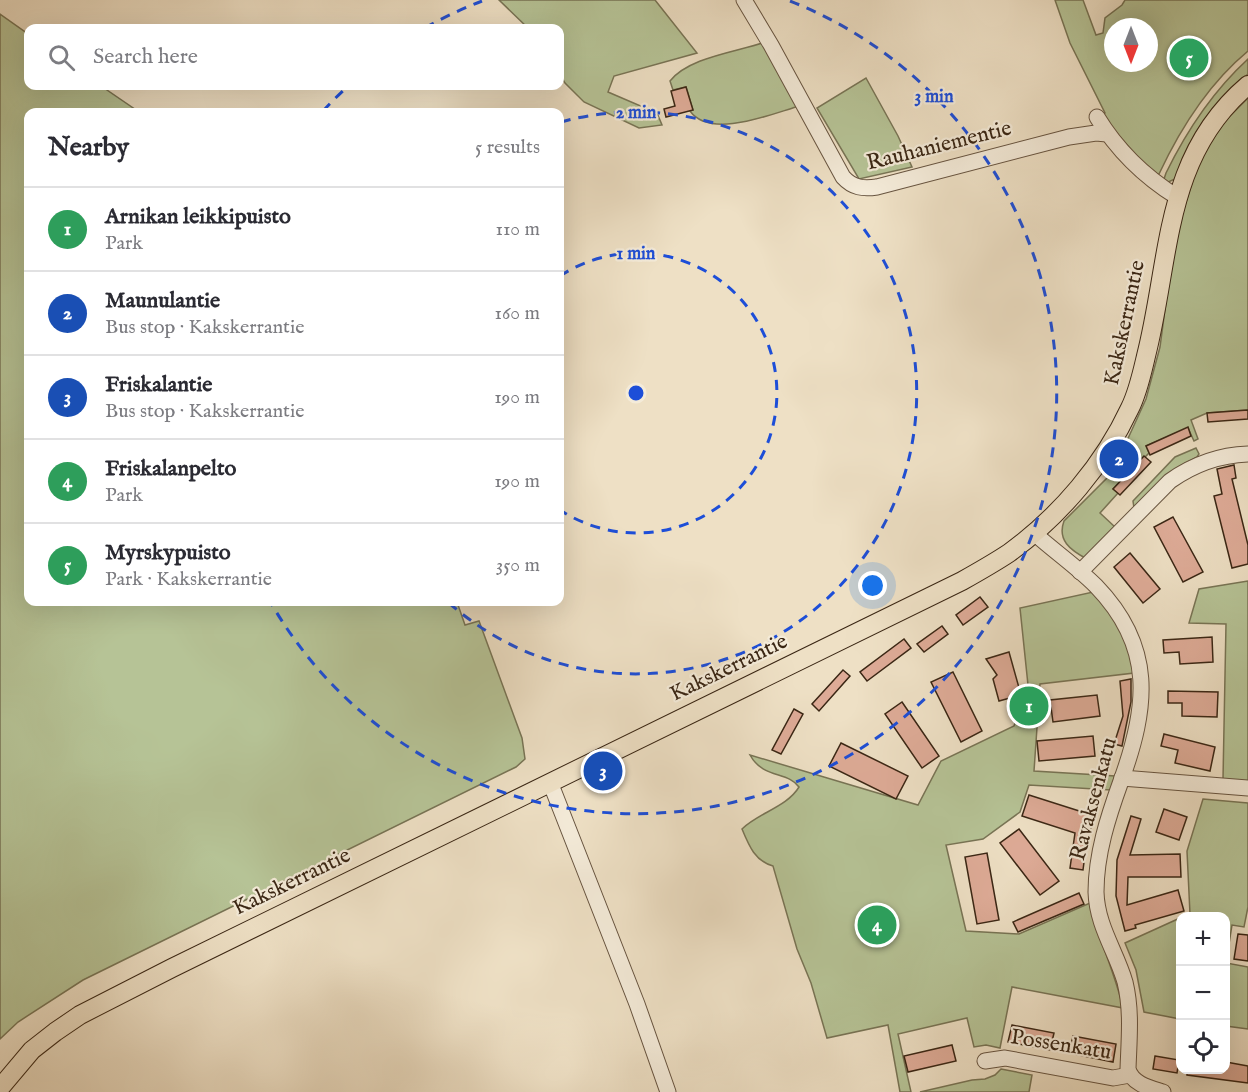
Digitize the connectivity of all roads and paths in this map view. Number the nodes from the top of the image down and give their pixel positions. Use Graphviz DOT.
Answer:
graph roads {
  1 [pos="744,0"];
  2 [pos="1248,86"];
  3 [pos="1097,117"];
  4 [pos="1107,134"];
  5 [pos="1177,197"];
  6 [pos="1248,454"];
  7 [pos="1034,533"];
  8 [pos="1080,572"];
  9 [pos="1122,778"];
  10 [pos="550,782"];
  11 [pos="1248,788"];
  12 [pos="985,1061"];
  13 [pos="1130,1075"];
  14 [pos="0,1088"];
  15 [pos="668,1092"];
  16 [pos="1163,1092"];
  1 -- 4 [label="street, Rauhaniementie"];
  2 -- 5 [label="main road, Kakskerrantie"];
  3 -- 4 [label="street"];
  4 -- 5 [label="street"];
  5 -- 7 [label="main road, Kakskerrantie"];
  6 -- 8 [label="street"];
  7 -- 8 [label="street, Ravaksenkatu"];
  7 -- 10 [label="main road, Kakskerrantie"];
  8 -- 9 [label="street, Ravaksenkatu"];
  9 -- 11 [label="street"];
  9 -- 13 [label="street, Ravaksenkatu"];
  10 -- 14 [label="main road, Kakskerrantie"];
  10 -- 15 [label="street"];
  12 -- 13 [label="street, Possenkatu"];
  13 -- 16 [label="street"];
}
